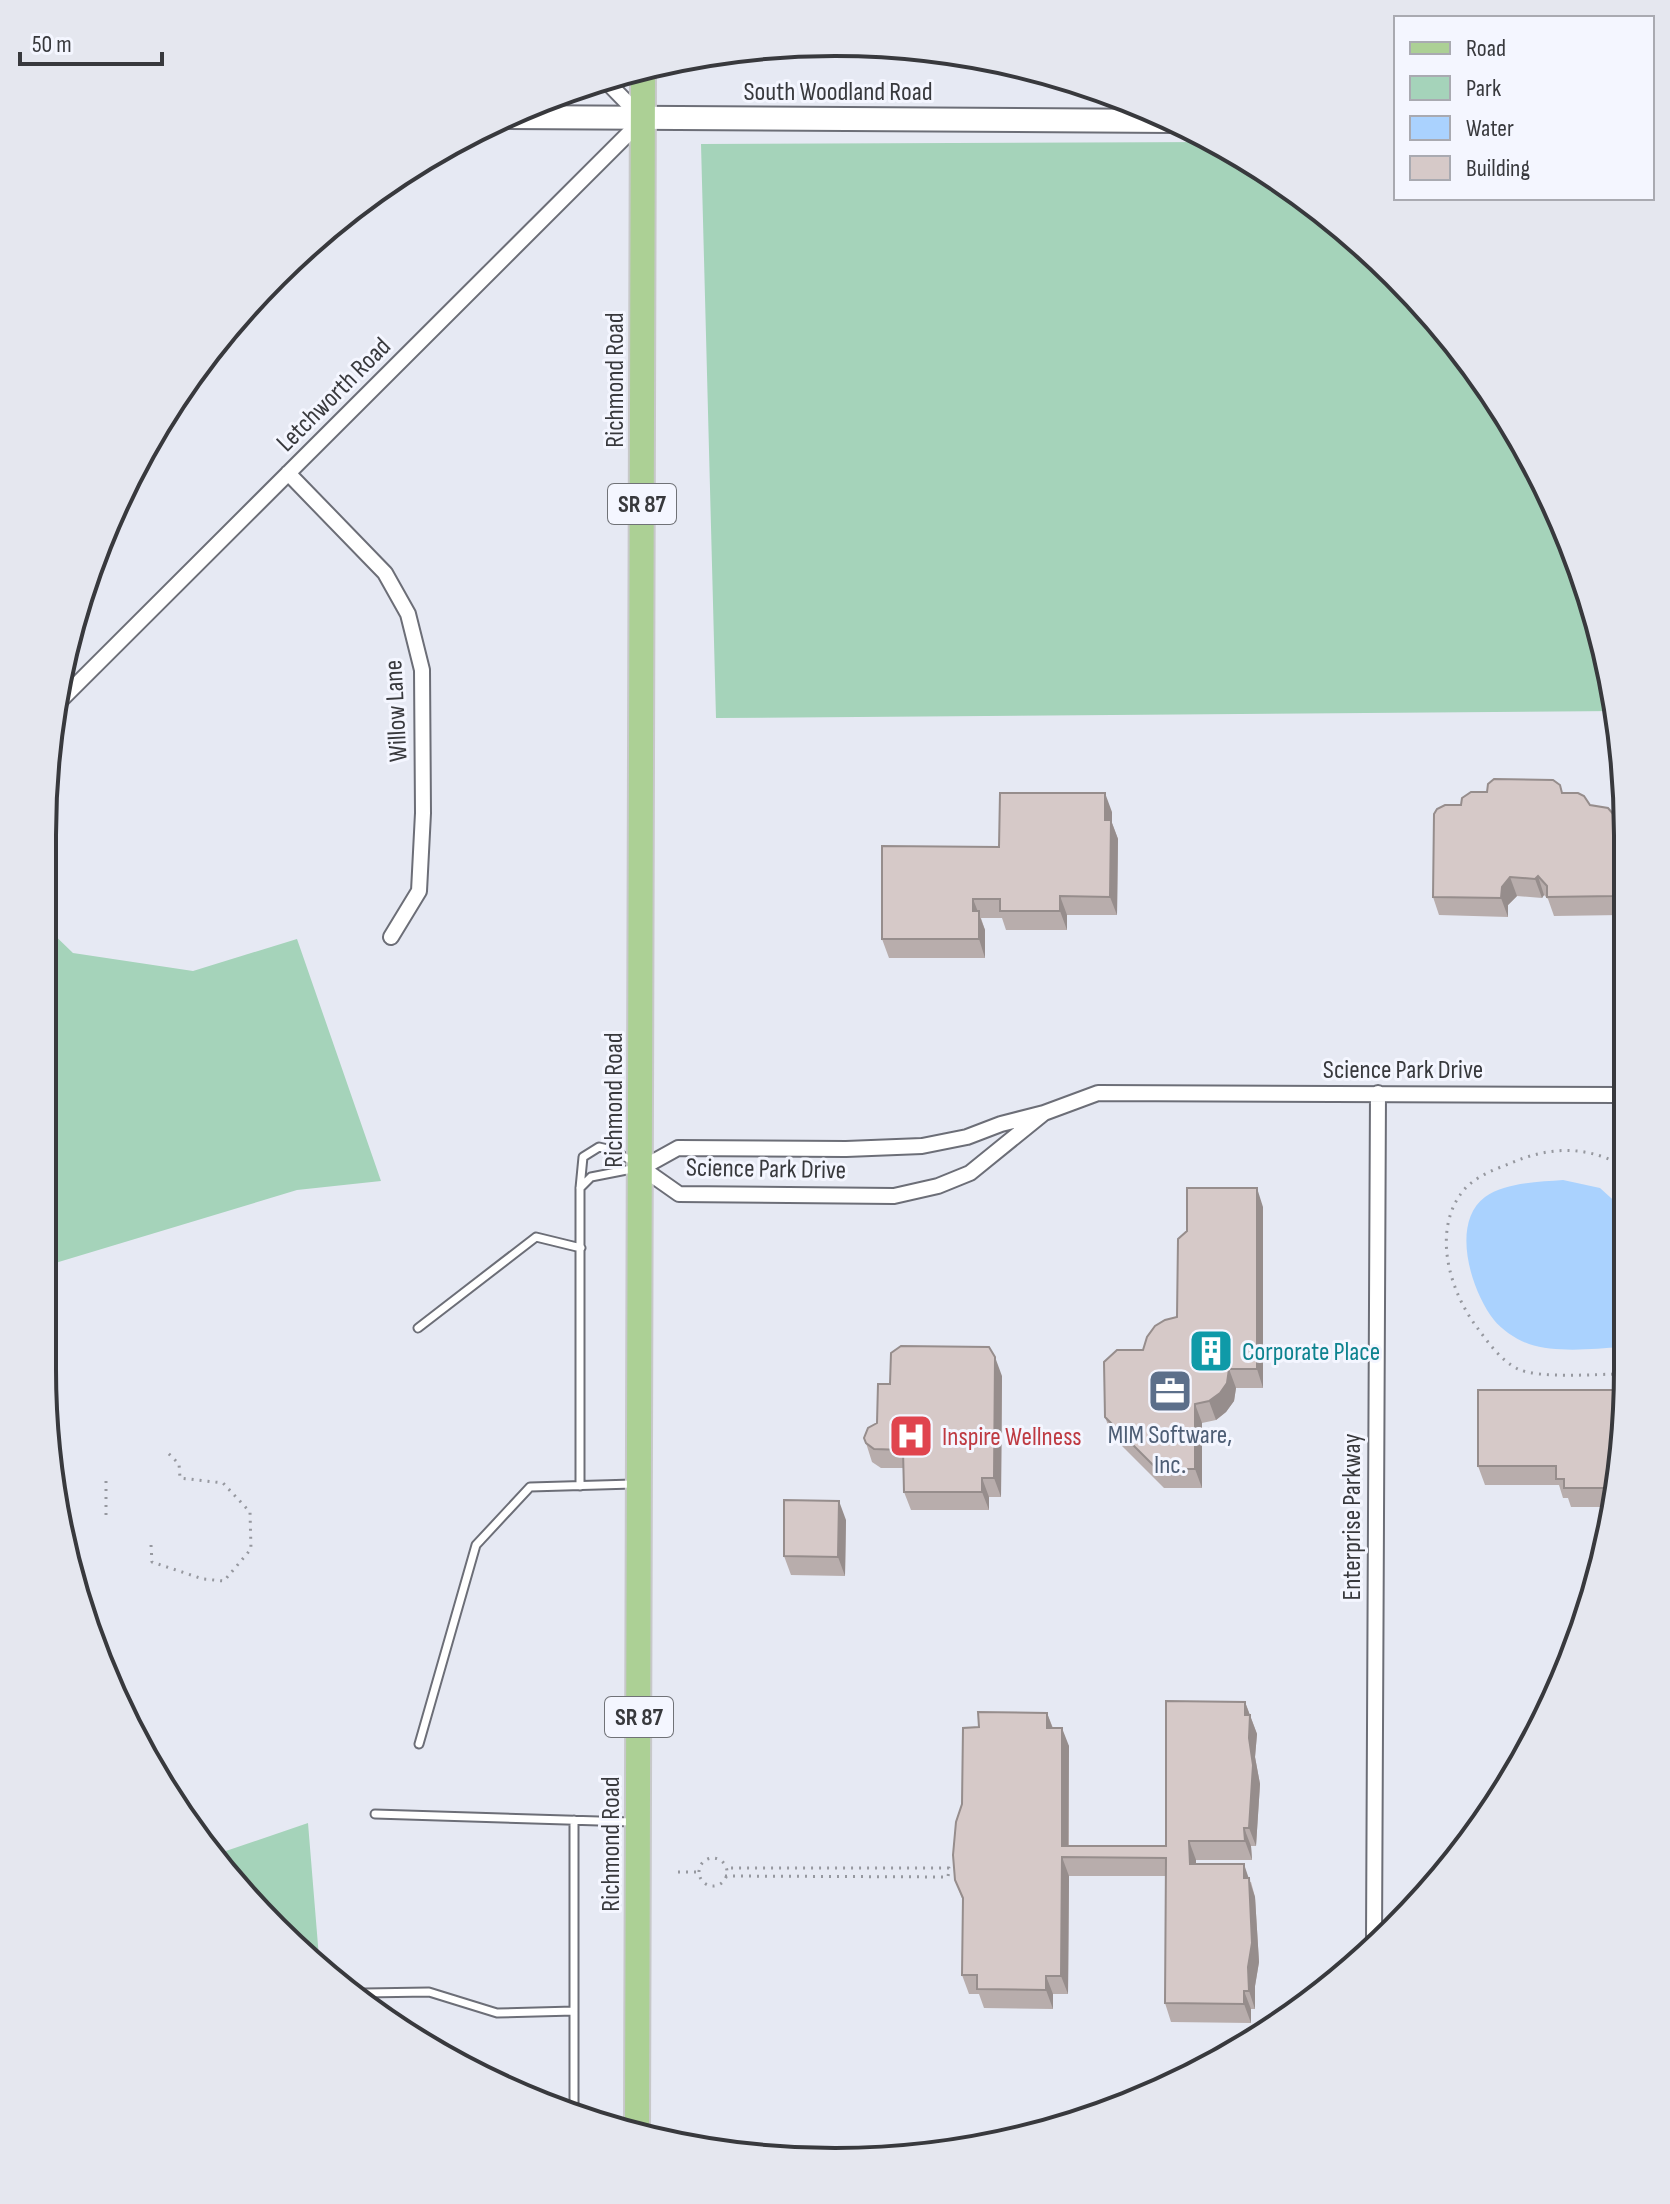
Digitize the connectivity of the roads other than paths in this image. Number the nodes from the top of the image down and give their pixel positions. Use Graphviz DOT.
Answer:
graph roads {
  1 [pos="643,81"];
  2 [pos="613,89"];
  3 [pos="532,117"];
  4 [pos="643,119"];
  5 [pos="1146,121"];
  6 [pos="288,473"];
  7 [pos="70,691"];
  8 [pos="391,937"];
  9 [pos="1378,1093"];
  10 [pos="1614,1095"];
  11 [pos="1044,1113"];
  12 [pos="642,1168"];
  13 [pos="580,1188"];
  14 [pos="581,1248"];
  15 [pos="418,1328"];
  16 [pos="640,1484"];
  17 [pos="580,1486"];
  18 [pos="419,1744"];
  19 [pos="375,1814"];
  20 [pos="574,1820"];
  21 [pos="638,1823"];
  22 [pos="1374,1931"];
  23 [pos="369,1993"];
  24 [pos="574,2011"];
  25 [pos="574,2103"];
  26 [pos="637,2122"];
  1 -- 4 [label="main road, Richmond Road / SR 87"];
  2 -- 4 [label="street"];
  3 -- 4 [label="street, South Woodland Road"];
  4 -- 5 [label="street, South Woodland Road"];
  4 -- 6 [label="street, Letchworth Road"];
  4 -- 12 [label="main road, Richmond Road / SR 87"];
  6 -- 7 [label="street, Letchworth Road"];
  6 -- 8 [label="street, Willow Lane"];
  9 -- 10 [label="street, Science Park Drive"];
  9 -- 11 [label="street, Science Park Drive"];
  9 -- 22 [label="street, Enterprise Parkway"];
  11 -- 12 [label="street, Science Park Drive"];
  11 -- 12 [label="street, Science Park Drive"];
  12 -- 13 [label="lane"];
  12 -- 13 [label="lane"];
  12 -- 16 [label="main road, Richmond Road / SR 87"];
  13 -- 14 [label="lane"];
  14 -- 15 [label="lane"];
  14 -- 17 [label="lane"];
  16 -- 17 [label="lane"];
  16 -- 21 [label="main road, Richmond Road / SR 87"];
  17 -- 18 [label="lane"];
  19 -- 20 [label="lane"];
  20 -- 21 [label="lane"];
  20 -- 24 [label="lane"];
  21 -- 26 [label="main road, Richmond Road / SR 87"];
  23 -- 24 [label="lane"];
  24 -- 25 [label="lane"];
}
